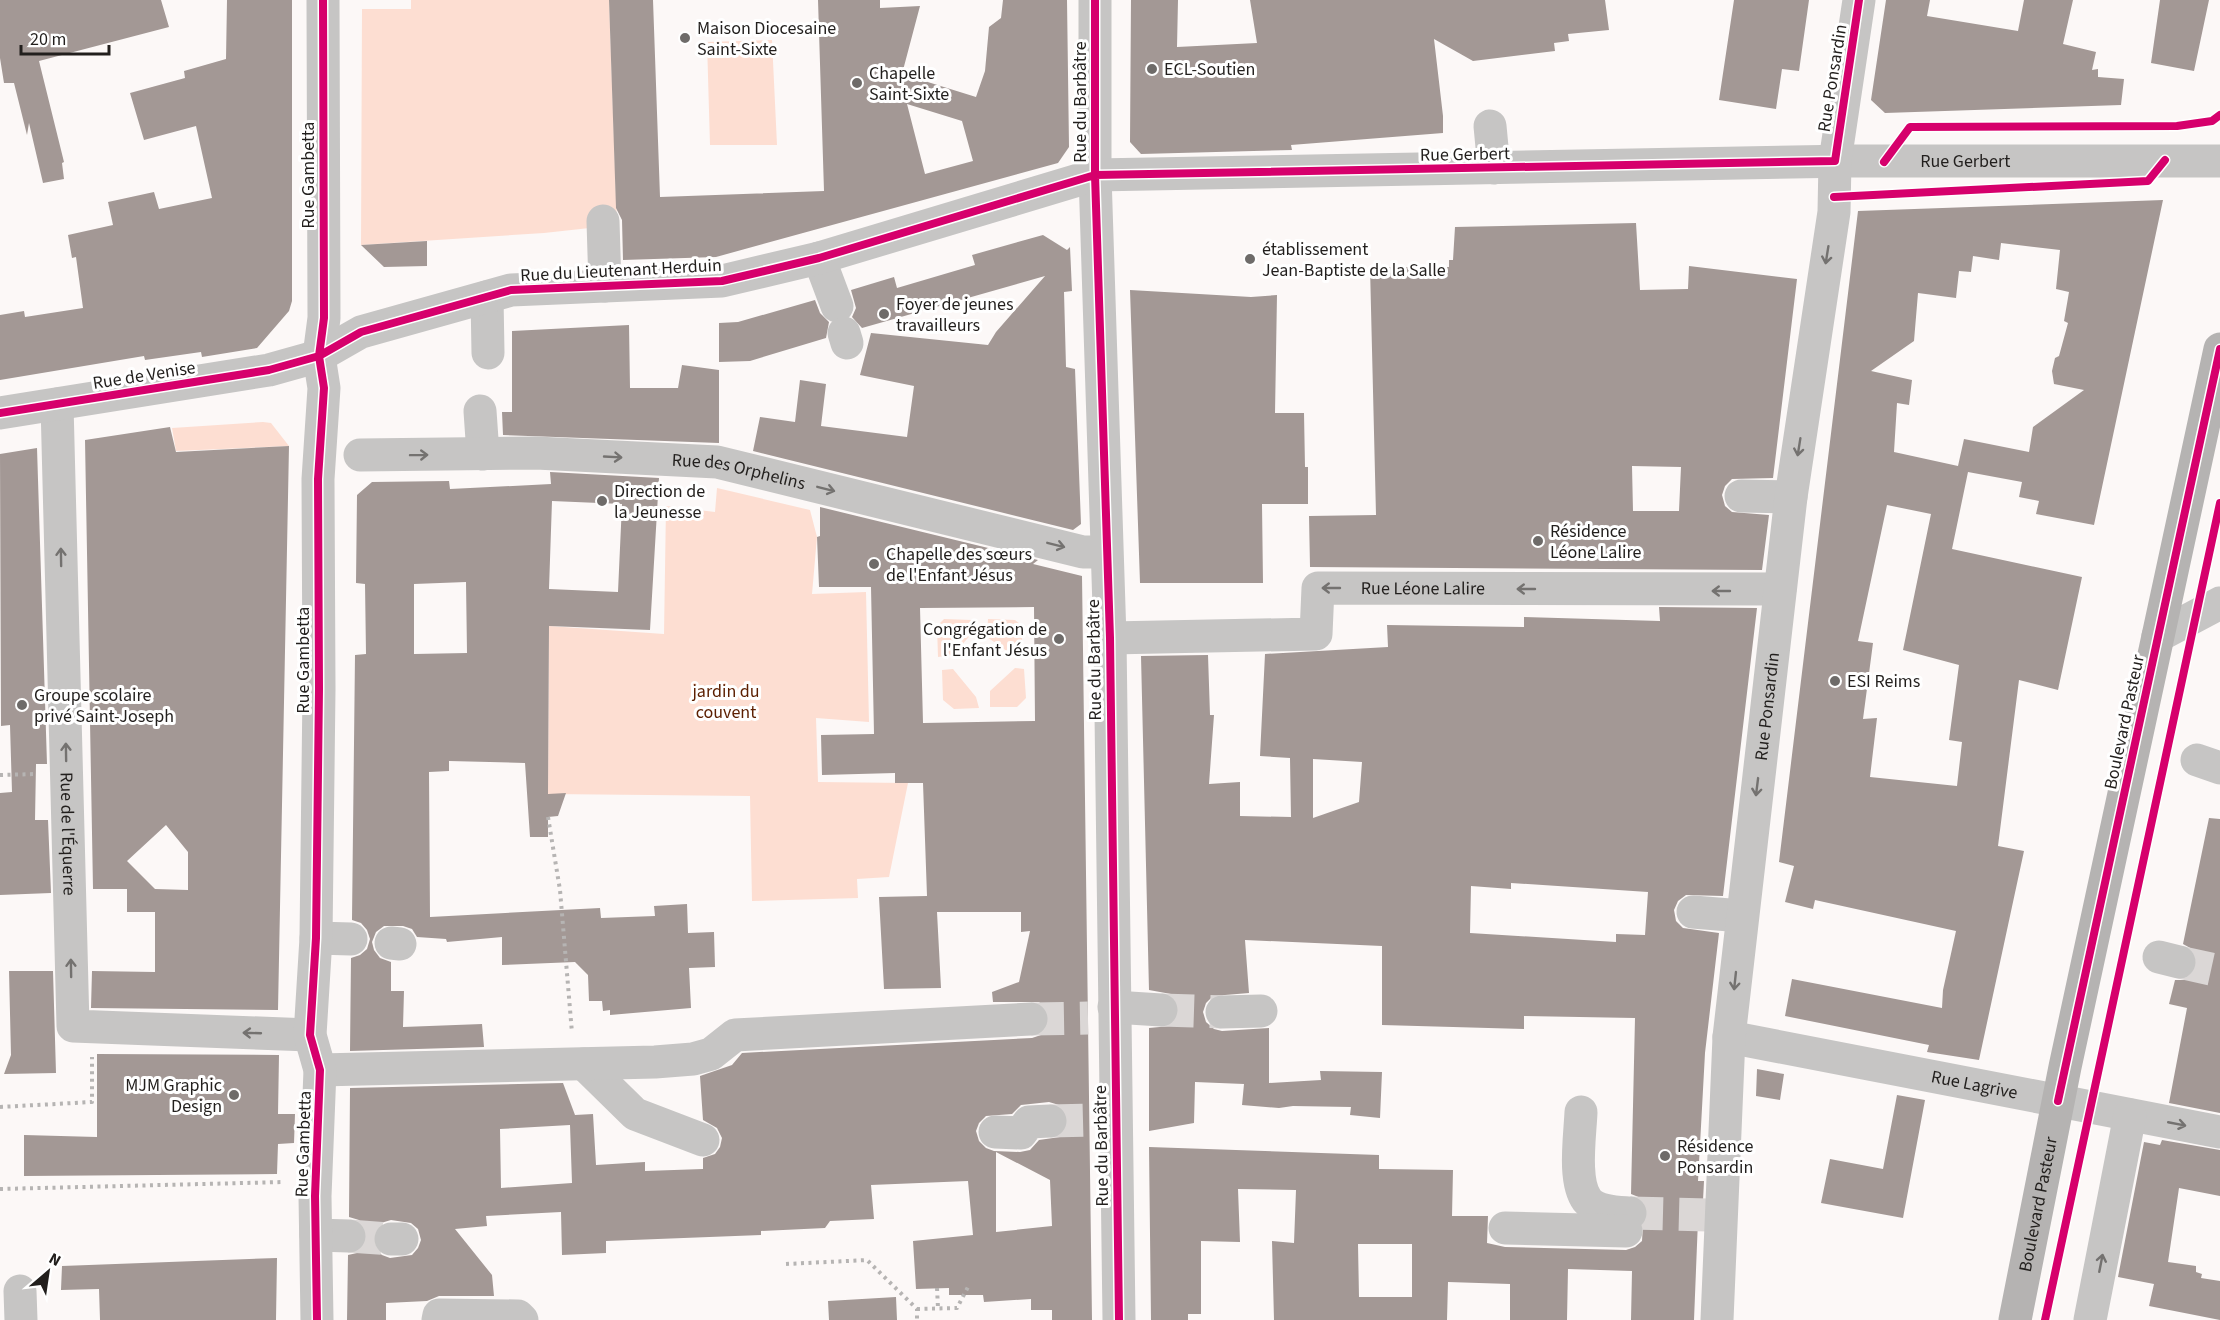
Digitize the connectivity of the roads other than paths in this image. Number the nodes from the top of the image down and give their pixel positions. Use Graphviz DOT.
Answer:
graph roads {
  1 [pos="323,0"];
  2 [pos="1095,0"];
  3 [pos="1859,0"];
  4 [pos="1490,126"];
  5 [pos="1835,161"];
  6 [pos="2220,161"];
  7 [pos="1494,168"];
  8 [pos="1095,175"];
  9 [pos="603,221"];
  10 [pos="819,258"];
  11 [pos="605,286"];
  12 [pos="487,297"];
  13 [pos="842,327"];
  14 [pos="2220,349"];
  15 [pos="488,353"];
  16 [pos="306,360"];
  17 [pos="57,404"];
  18 [pos="480,411"];
  19 [pos="0,413"];
  20 [pos="483,454"];
  21 [pos="360,455"];
  22 [pos="1741,496"];
  23 [pos="1791,497"];
  24 [pos="1106,552"];
  25 [pos="1780,589"];
  26 [pos="2220,603"];
  27 [pos="2158,636"];
  28 [pos="1110,638"];
  29 [pos="1693,912"];
  30 [pos="1742,916"];
  31 [pos="316,938"];
  32 [pos="351,939"];
  33 [pos="1161,1010"];
  34 [pos="1261,1011"];
  35 [pos="1222,1012"];
  36 [pos="1106,1014"];
  37 [pos="1031,1019"];
  38 [pos="310,1035"];
  39 [pos="1729,1037"];
  40 [pos="591,1055"];
  41 [pos="320,1070"];
  42 [pos="2058,1101"];
  43 [pos="1581,1112"];
  44 [pos="2130,1115"];
  45 [pos="1050,1121"];
  46 [pos="996,1132"];
  47 [pos="2220,1132"];
  48 [pos="703,1140"];
  49 [pos="1505,1228"];
  50 [pos="316,1235"];
  51 [pos="349,1236"];
  52 [pos="316,1320"];
  53 [pos="438,1320"];
  54 [pos="522,1320"];
  55 [pos="1119,1320"];
  56 [pos="1717,1320"];
  57 [pos="2015,1320"];
  58 [pos="2090,1320"];
  1 -- 16 [label="street, Rue Gambetta"];
  2 -- 8 [label="street, Rue du Barbâtre"];
  3 -- 5 [label="street, Rue Ponsardin"];
  4 -- 7 [label="street, Rue Gerbert"];
  5 -- 6 [label="street, Rue Gerbert"];
  5 -- 7 [label="street, Rue Gerbert"];
  5 -- 23 [label="street, Rue Ponsardin, one-way"];
  7 -- 8 [label="street, Rue Gerbert"];
  8 -- 10 [label="street, Rue du Lieutenant Herduin"];
  8 -- 24 [label="street, Rue du Barbâtre"];
  9 -- 11 [label="street, Rue du Lieutenant Herduin"];
  10 -- 11 [label="street, Rue du Lieutenant Herduin"];
  10 -- 13 [label="street"];
  11 -- 12 [label="street, Rue du Lieutenant Herduin"];
  12 -- 15 [label="street"];
  12 -- 16 [label="street, Rue du Lieutenant Herduin"];
  14 -- 27 [label="main road, Boulevard Pasteur"];
  16 -- 17 [label="street, Rue de Venise"];
  16 -- 31 [label="street, Rue Gambetta"];
  17 -- 19 [label="street, Rue de Venise"];
  38 -- 17 [label="street, Rue de l'Équerre, one-way"];
  18 -- 20 [label="street"];
  21 -- 20 [label="street, Rue des Orphelins, one-way"];
  20 -- 24 [label="street, Rue des Orphelins, one-way"];
  22 -- 23 [label="street"];
  23 -- 25 [label="street, Rue Ponsardin"];
  24 -- 28 [label="street, Rue du Barbâtre"];
  25 -- 28 [label="street, Rue Léone Lalire, one-way"];
  25 -- 30 [label="street, Rue Ponsardin, one-way"];
  26 -- 27 [label="street"];
  27 -- 42 [label="main road, Boulevard Pasteur"];
  28 -- 36 [label="street, Rue du Barbâtre"];
  29 -- 30 [label="street"];
  30 -- 39 [label="street, Rue Ponsardin, one-way"];
  31 -- 32 [label="street"];
  31 -- 38 [label="street, Rue Gambetta"];
  33 -- 36 [label="street"];
  34 -- 35 [label="street"];
  36 -- 55 [label="street, Rue du Barbâtre"];
  37 -- 40 [label="street"];
  38 -- 41 [label="street, Rue Gambetta"];
  39 -- 42 [label="street, Rue Lagrive"];
  39 -- 56 [label="street, Rue Ponsardin"];
  40 -- 41 [label="street"];
  40 -- 48 [label="street"];
  41 -- 50 [label="street, Rue Gambetta"];
  42 -- 44 [label="street, Rue Lagrive"];
  42 -- 57 [label="main road, Boulevard Pasteur"];
  43 -- 49 [label="street"];
  44 -- 47 [label="street, Rue Lagrive, one-way"];
  58 -- 44 [label="street, one-way"];
  45 -- 46 [label="street"];
  50 -- 51 [label="street"];
  50 -- 52 [label="street, Rue Gambetta"];
  53 -- 54 [label="street"];
}
